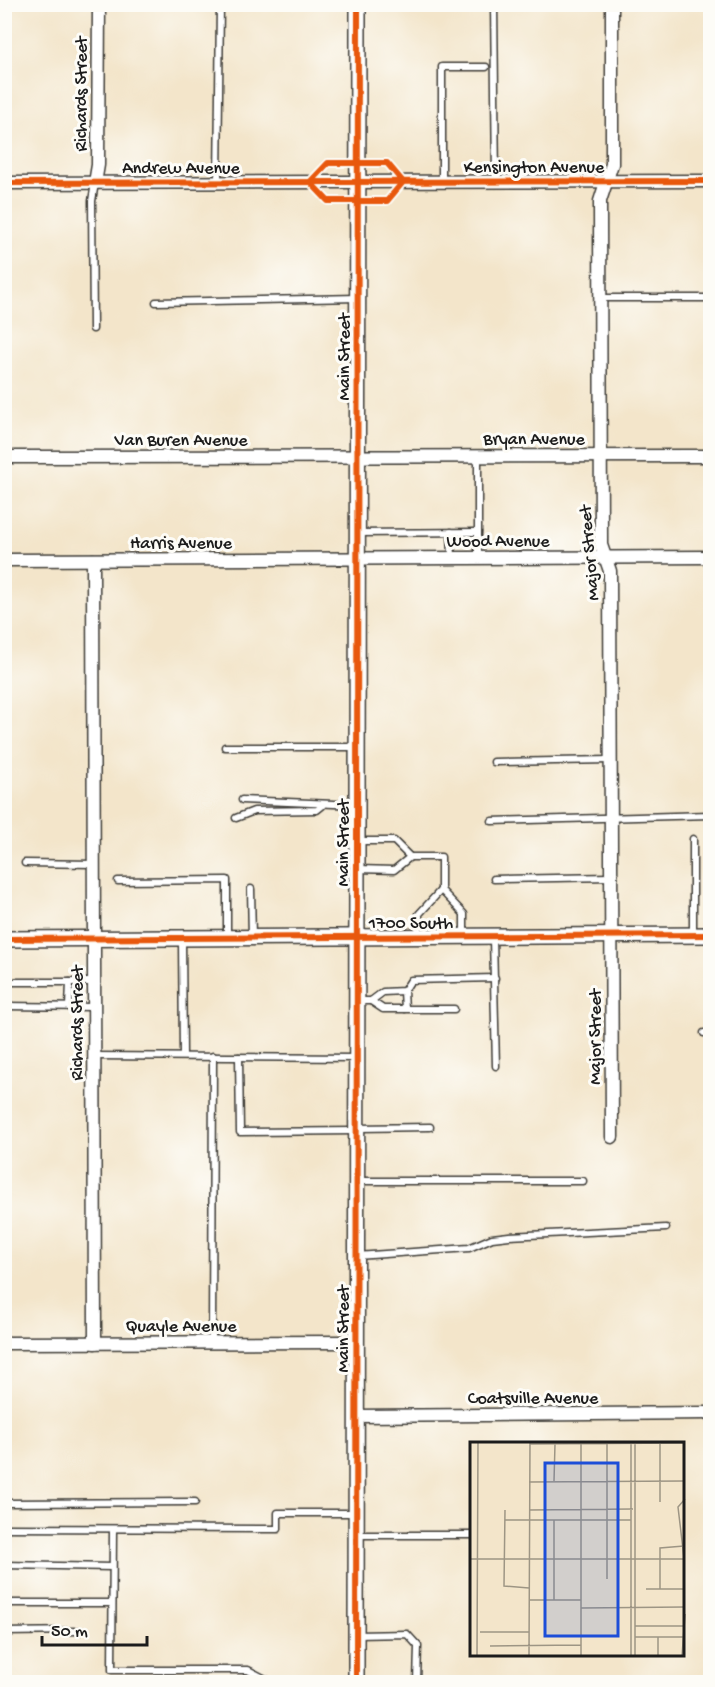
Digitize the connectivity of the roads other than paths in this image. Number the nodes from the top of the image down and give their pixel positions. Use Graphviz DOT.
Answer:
graph roads {
  1 [pos="99,4"];
  2 [pos="220,4"];
  3 [pos="358,4"];
  4 [pos="494,4"];
  5 [pos="612,4"];
  6 [pos="486,67"];
  7 [pos="606,181"];
  8 [pos="711,181"];
  9 [pos="218,182"];
  10 [pos="358,182"];
  11 [pos="442,182"];
  12 [pos="496,182"];
  13 [pos="4,183"];
  14 [pos="95,183"];
  15 [pos="358,298"];
  16 [pos="601,298"];
  17 [pos="711,298"];
  18 [pos="156,302"];
  19 [pos="93,329"];
  20 [pos="358,456"];
  21 [pos="478,456"];
  22 [pos="601,456"];
  23 [pos="711,456"];
  24 [pos="4,457"];
  25 [pos="451,532"];
  26 [pos="478,532"];
  27 [pos="358,533"];
  28 [pos="605,557"];
  29 [pos="711,557"];
  30 [pos="452,558"];
  31 [pos="478,558"];
  32 [pos="358,559"];
  33 [pos="4,560"];
  34 [pos="93,560"];
  35 [pos="225,747"];
  36 [pos="358,747"];
  37 [pos="611,760"];
  38 [pos="494,762"];
  39 [pos="242,800"];
  40 [pos="357,805"];
  41 [pos="322,806"];
  42 [pos="711,815"];
  43 [pos="611,816"];
  44 [pos="236,818"];
  45 [pos="492,820"];
  46 [pos="693,839"];
  47 [pos="357,841"];
  48 [pos="410,856"];
  49 [pos="25,863"];
  50 [pos="94,864"];
  51 [pos="357,869"];
  52 [pos="611,878"];
  53 [pos="494,879"];
  54 [pos="118,881"];
  55 [pos="251,889"];
  56 [pos="441,890"];
  57 [pos="693,935"];
  58 [pos="711,935"];
  59 [pos="493,936"];
  60 [pos="611,936"];
  61 [pos="418,937"];
  62 [pos="464,937"];
  63 [pos="357,938"];
  64 [pos="4,939"];
  65 [pos="94,939"];
  66 [pos="182,939"];
  67 [pos="226,939"];
  68 [pos="252,939"];
  69 [pos="495,978"];
  70 [pos="4,982"];
  71 [pos="70,982"];
  72 [pos="94,982"];
  73 [pos="404,991"];
  74 [pos="364,1001"];
  75 [pos="4,1006"];
  76 [pos="69,1007"];
  77 [pos="94,1007"];
  78 [pos="405,1008"];
  79 [pos="454,1008"];
  80 [pos="94,1056"];
  81 [pos="183,1056"];
  82 [pos="213,1056"];
  83 [pos="239,1057"];
  84 [pos="357,1058"];
  85 [pos="496,1066"];
  86 [pos="430,1127"];
  87 [pos="357,1130"];
  88 [pos="612,1137"];
  89 [pos="357,1181"];
  90 [pos="584,1181"];
  91 [pos="666,1228"];
  92 [pos="357,1256"];
  93 [pos="357,1342"];
  94 [pos="4,1343"];
  95 [pos="95,1343"];
  96 [pos="212,1343"];
  97 [pos="711,1413"];
  98 [pos="356,1416"];
  99 [pos="195,1502"];
  100 [pos="4,1503"];
  101 [pos="356,1513"];
  102 [pos="4,1528"];
  103 [pos="113,1529"];
  104 [pos="356,1535"];
  105 [pos="470,1535"];
  106 [pos="4,1565"];
  107 [pos="112,1567"];
  108 [pos="4,1603"];
  109 [pos="112,1604"];
  110 [pos="80,1631"];
  111 [pos="4,1632"];
  112 [pos="356,1635"];
  113 [pos="271,1683"];
  114 [pos="356,1683"];
  115 [pos="417,1683"];
  1 -- 14 [label="street, Richards Street"];
  2 -- 9 [label="lane"];
  3 -- 10 [label="street, Main Street"];
  4 -- 12 [label="lane"];
  5 -- 7 [label="street, Major Street"];
  6 -- 11 [label="lane"];
  7 -- 8 [label="street, Kensington Avenue"];
  7 -- 12 [label="street, Kensington Avenue"];
  7 -- 16 [label="street, Major Street"];
  9 -- 10 [label="street, Andrew Avenue"];
  9 -- 14 [label="street, Andrew Avenue"];
  10 -- 11 [label="street, Kensington Avenue"];
  10 -- 15 [label="street, Main Street"];
  11 -- 12 [label="street, Kensington Avenue"];
  13 -- 14 [label="street, Andrew Avenue"];
  14 -- 19 [label="lane"];
  15 -- 18 [label="lane"];
  15 -- 20 [label="street, Main Street"];
  16 -- 17 [label="lane"];
  16 -- 22 [label="street, Major Street"];
  20 -- 21 [label="street, Bryan Avenue"];
  20 -- 24 [label="street, Van Buren Avenue"];
  20 -- 27 [label="street, Main Street"];
  21 -- 22 [label="street, Bryan Avenue"];
  21 -- 26 [label="lane"];
  22 -- 23 [label="street, Bryan Avenue"];
  22 -- 28 [label="street, Major Street"];
  25 -- 26 [label="lane"];
  25 -- 27 [label="lane"];
  25 -- 30 [label="lane"];
  26 -- 31 [label="lane"];
  27 -- 32 [label="street, Main Street"];
  28 -- 29 [label="street, Wood Avenue"];
  28 -- 31 [label="street, Wood Avenue"];
  28 -- 37 [label="street, Major Street"];
  30 -- 31 [label="street, Wood Avenue"];
  30 -- 32 [label="street, Wood Avenue"];
  32 -- 34 [label="street, Harris Avenue"];
  32 -- 36 [label="street, Main Street"];
  33 -- 34 [label="street, Harris Avenue"];
  34 -- 50 [label="street, Richards Street"];
  35 -- 36 [label="lane"];
  36 -- 40 [label="street, Main Street"];
  37 -- 38 [label="lane"];
  37 -- 43 [label="street, Major Street"];
  39 -- 41 [label="lane"];
  40 -- 41 [label="lane"];
  40 -- 47 [label="street, Main Street"];
  41 -- 44 [label="lane"];
  42 -- 43 [label="lane"];
  43 -- 45 [label="lane"];
  43 -- 52 [label="street, Major Street"];
  46 -- 57 [label="lane"];
  47 -- 48 [label="lane"];
  47 -- 51 [label="street, Main Street"];
  48 -- 51 [label="lane"];
  48 -- 56 [label="lane"];
  49 -- 50 [label="lane"];
  50 -- 65 [label="street, Richards Street"];
  51 -- 63 [label="street, Main Street"];
  52 -- 53 [label="lane"];
  52 -- 60 [label="street, Major Street"];
  54 -- 67 [label="lane"];
  55 -- 68 [label="lane"];
  56 -- 61 [label="lane"];
  56 -- 62 [label="lane"];
  57 -- 58 [label="street, 1700 South"];
  57 -- 60 [label="street, 1700 South"];
  59 -- 60 [label="street, 1700 South"];
  59 -- 62 [label="street, 1700 South"];
  59 -- 69 [label="lane"];
  60 -- 88 [label="street, Major Street"];
  61 -- 62 [label="street, 1700 South"];
  61 -- 63 [label="street, 1700 South"];
  63 -- 68 [label="street, 1700 South"];
  63 -- 74 [label="street, Main Street"];
  64 -- 65 [label="street, 1700 South"];
  65 -- 66 [label="street, 1700 South"];
  65 -- 72 [label="street, Richards Street"];
  66 -- 67 [label="street, 1700 South"];
  66 -- 81 [label="lane"];
  67 -- 68 [label="street, 1700 South"];
  69 -- 73 [label="lane"];
  69 -- 85 [label="lane"];
  70 -- 71 [label="lane"];
  71 -- 72 [label="lane"];
  71 -- 76 [label="lane"];
  72 -- 77 [label="street, Richards Street"];
  73 -- 74 [label="lane"];
  73 -- 78 [label="lane"];
  74 -- 78 [label="lane"];
  74 -- 84 [label="street, Main Street"];
  75 -- 76 [label="lane"];
  76 -- 77 [label="lane"];
  77 -- 80 [label="street, Richards Street"];
  78 -- 79 [label="lane"];
  80 -- 81 [label="lane"];
  80 -- 95 [label="street, Richards Street"];
  81 -- 82 [label="lane"];
  82 -- 83 [label="lane"];
  82 -- 96 [label="lane"];
  83 -- 84 [label="lane"];
  83 -- 87 [label="lane"];
  84 -- 87 [label="street, Main Street"];
  86 -- 87 [label="lane"];
  87 -- 89 [label="street, Main Street"];
  89 -- 90 [label="lane"];
  89 -- 92 [label="street, Main Street"];
  91 -- 92 [label="lane"];
  92 -- 93 [label="street, Main Street"];
  93 -- 96 [label="street, Quayle Avenue"];
  93 -- 98 [label="street, Main Street"];
  94 -- 95 [label="street, Quayle Avenue"];
  95 -- 96 [label="street, Quayle Avenue"];
  97 -- 98 [label="street, Coatsville Avenue"];
  98 -- 101 [label="street, Main Street"];
  99 -- 100 [label="lane"];
  101 -- 103 [label="lane"];
  101 -- 104 [label="street, Main Street"];
  102 -- 103 [label="lane"];
  103 -- 107 [label="lane"];
  104 -- 105 [label="lane"];
  104 -- 112 [label="street, Main Street"];
  106 -- 107 [label="lane"];
  107 -- 109 [label="lane"];
  108 -- 109 [label="lane"];
  109 -- 113 [label="lane"];
  110 -- 111 [label="lane"];
  112 -- 114 [label="street, Main Street"];
  112 -- 115 [label="lane"];
}
